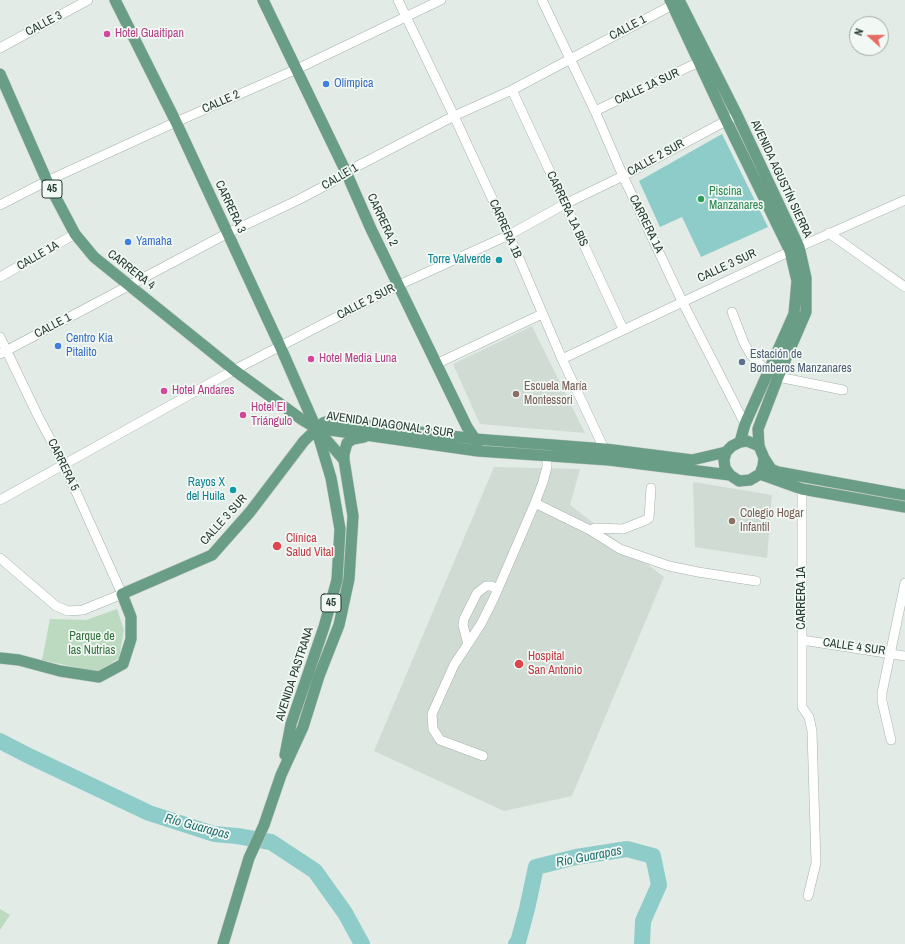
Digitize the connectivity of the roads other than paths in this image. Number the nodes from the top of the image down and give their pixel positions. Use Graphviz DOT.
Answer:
graph roads {
  1 [pos="115,0"];
  2 [pos="263,0"];
  3 [pos="398,0"];
  4 [pos="441,0"];
  5 [pos="542,0"];
  6 [pos="83,1"];
  7 [pos="676,1"];
  8 [pos="406,18"];
  9 [pos="0,48"];
  10 [pos="569,59"];
  11 [pos="699,62"];
  12 [pos="297,69"];
  13 [pos="0,74"];
  14 [pos="512,90"];
  15 [pos="595,111"];
  16 [pos="737,115"];
  17 [pos="454,116"];
  18 [pos="726,120"];
  19 [pos="176,122"];
  20 [pos="346,172"];
  21 [pos="623,176"];
  22 [pos="47,181"];
  23 [pos="905,200"];
  24 [pos="565,204"];
  25 [pos="0,205"];
  26 [pos="228,233"];
  27 [pos="829,233"];
  28 [pos="75,234"];
  29 [pos="509,235"];
  30 [pos="795,249"];
  31 [pos="0,277"];
  32 [pos="399,285"];
  33 [pos="130,286"];
  34 [pos="905,287"];
  35 [pos="682,300"];
  36 [pos="732,312"];
  37 [pos="542,314"];
  38 [pos="623,329"];
  39 [pos="0,337"];
  40 [pos="280,346"];
  41 [pos="3,353"];
  42 [pos="562,359"];
  43 [pos="436,364"];
  44 [pos="234,370"];
  45 [pos="773,374"];
  46 [pos="843,390"];
  47 [pos="746,424"];
  48 [pos="316,428"];
  49 [pos="371,435"];
  50 [pos="475,439"];
  51 [pos="740,442"];
  52 [pos="759,446"];
  53 [pos="547,450"];
  54 [pos="478,451"];
  55 [pos="726,452"];
  56 [pos="607,455"];
  57 [pos="764,458"];
  58 [pos="344,460"];
  59 [pos="64,465"];
  60 [pos="760,474"];
  61 [pos="730,475"];
  62 [pos="651,488"];
  63 [pos="802,488"];
  64 [pos="905,495"];
  65 [pos="0,500"];
  66 [pos="535,503"];
  67 [pos="905,508"];
  68 [pos="590,530"];
  69 [pos="0,558"];
  70 [pos="756,581"];
  71 [pos="905,583"];
  72 [pos="498,589"];
  73 [pos="122,594"];
  74 [pos="802,640"];
  75 [pos="468,644"];
  76 [pos="890,653"];
  77 [pos="905,656"];
  78 [pos="0,658"];
  79 [pos="891,740"];
  80 [pos="483,756"];
  81 [pos="281,775"];
  82 [pos="808,896"];
  83 [pos="223,944"];
  1 -- 19 [label="main road, CARRERA 3"];
  2 -- 12 [label="main road, CARRERA 2"];
  3 -- 8 [label="street, CARRERA 1B"];
  4 -- 8 [label="street, CALLE 2"];
  5 -- 10 [label="street, CARRERA 1A"];
  6 -- 9 [label="street, CALLE 3"];
  7 -- 10 [label="street, CALLE 1"];
  7 -- 11 [label="main road, AVENIDA AGUSTÍN SIERRA"];
  7 -- 16 [label="main road, AVENIDA AGUSTÍN SIERRA"];
  8 -- 12 [label="street, CALLE 2"];
  8 -- 17 [label="street, CARRERA 1B"];
  10 -- 14 [label="street, CALLE 1"];
  10 -- 15 [label="street, CARRERA 1A"];
  11 -- 15 [label="street, CALLE 1A SUR"];
  11 -- 18 [label="main road, AVENIDA AGUSTÍN SIERRA"];
  12 -- 19 [label="street, CALLE 2"];
  12 -- 20 [label="main road, CARRERA 2"];
  13 -- 22 [label="main road, CARRERA 4 / 45"];
  14 -- 17 [label="street, CALLE 1"];
  14 -- 24 [label="street, CARRERA 1A BIS"];
  15 -- 21 [label="street, CARRERA 1A"];
  16 -- 18 [label="street, CALLE 2 SUR"];
  16 -- 30 [label="main road, AVENIDA AGUSTÍN SIERRA"];
  17 -- 20 [label="street, CALLE 1"];
  17 -- 29 [label="street, CARRERA 1B"];
  18 -- 21 [label="street, CALLE 2 SUR"];
  18 -- 30 [label="main road, AVENIDA AGUSTÍN SIERRA"];
  19 -- 22 [label="street, CALLE 2"];
  19 -- 26 [label="main road, CARRERA 3"];
  20 -- 26 [label="street, CALLE 1"];
  20 -- 32 [label="main road, CARRERA 2"];
  21 -- 24 [label="street, CALLE 2 SUR"];
  21 -- 35 [label="street, CARRERA 1A"];
  22 -- 25 [label="street, CALLE 2"];
  22 -- 28 [label="main road, CARRERA 4 / 45"];
  23 -- 27 [label="street, CALLE 3 SUR"];
  24 -- 29 [label="street, CALLE 2 SUR"];
  24 -- 38 [label="street, CARRERA 1A BIS"];
  26 -- 33 [label="street, CALLE 1"];
  26 -- 40 [label="main road, CARRERA 3"];
  27 -- 30 [label="street, CALLE 3 SUR"];
  27 -- 34 [label="street"];
  28 -- 31 [label="street, CALLE 1A"];
  28 -- 33 [label="main road, CARRERA 4 / 45"];
  29 -- 32 [label="street, CALLE 2 SUR"];
  29 -- 37 [label="street, CARRERA 1B"];
  30 -- 35 [label="street, CALLE 3 SUR"];
  30 -- 45 [label="main road, AVENIDA AGUSTÍN SIERRA"];
  32 -- 40 [label="street, CALLE 2 SUR"];
  32 -- 43 [label="main road, CARRERA 2"];
  33 -- 41 [label="street, CALLE 1"];
  33 -- 44 [label="main road, CARRERA 4 / 45"];
  35 -- 38 [label="street, CALLE 3 SUR"];
  35 -- 47 [label="street, CARRERA 1A"];
  36 -- 45 [label="street"];
  37 -- 42 [label="street, CARRERA 1B"];
  37 -- 43 [label="street"];
  38 -- 42 [label="street, CALLE 3 SUR"];
  39 -- 41 [label="street, CARRERA 5"];
  40 -- 44 [label="street, CALLE 2 SUR"];
  40 -- 48 [label="main road, CARRERA 3"];
  41 -- 59 [label="street, CARRERA 5"];
  42 -- 56 [label="street, CARRERA 1B"];
  43 -- 50 [label="main road, CARRERA 2"];
  44 -- 48 [label="main road, CARRERA 4 / 45"];
  44 -- 59 [label="street, CALLE 2 SUR"];
  45 -- 46 [label="street"];
  45 -- 47 [label="main road, AVENIDA AGUSTÍN SIERRA"];
  45 -- 52 [label="main road, AVENIDA AGUSTÍN SIERRA"];
  47 -- 51 [label="main road, AVENIDA AGUSTÍN SIERRA"];
  48 -- 49 [label="main road, AVENIDA DIAGONAL 3 SUR / 45"];
  48 -- 50 [label="main road, AVENIDA DIAGONAL 3 SUR"];
  48 -- 58 [label="main road"];
  48 -- 73 [label="main road, CALLE 3 SUR"];
  48 -- 81 [label="main road, AVENIDA PASTRANA / 45"];
  49 -- 54 [label="main road, AVENIDA DIAGONAL 3 SUR"];
  49 -- 58 [label="main road"];
  50 -- 53 [label="main road, AVENIDA DIAGONAL 3 SUR"];
  50 -- 54 [label="main road, CARRERA 2"];
  51 -- 52 [label="main road"];
  51 -- 55 [label="main road"];
  52 -- 57 [label="main road"];
  53 -- 54 [label="main road, AVENIDA DIAGONAL 3 SUR"];
  53 -- 56 [label="main road, AVENIDA DIAGONAL 3 SUR"];
  53 -- 66 [label="street"];
  55 -- 56 [label="main road, AVENIDA DIAGONAL 3 SUR"];
  55 -- 61 [label="main road"];
  56 -- 61 [label="main road, AVENIDA DIAGONAL 3 SUR"];
  57 -- 60 [label="main road"];
  57 -- 64 [label="main road"];
  58 -- 81 [label="main road, AVENIDA PASTRANA"];
  59 -- 65 [label="street, CALLE 2 SUR"];
  59 -- 73 [label="street, CARRERA 5"];
  60 -- 61 [label="main road"];
  60 -- 63 [label="main road"];
  62 -- 68 [label="street"];
  63 -- 67 [label="main road"];
  63 -- 74 [label="street, CARRERA 1A"];
  66 -- 68 [label="street"];
  66 -- 72 [label="street"];
  68 -- 70 [label="street"];
  69 -- 73 [label="street, CALLE 3 SUR"];
  71 -- 76 [label="street"];
  72 -- 75 [label="street"];
  72 -- 75 [label="street"];
  73 -- 78 [label="main road"];
  74 -- 76 [label="street, CALLE 4 SUR"];
  74 -- 82 [label="street, CARRERA 1A"];
  75 -- 80 [label="street"];
  76 -- 77 [label="street, CALLE 4 SUR"];
  76 -- 79 [label="street"];
  81 -- 83 [label="main road, AVENIDA PASTRANA / 45"];
}
